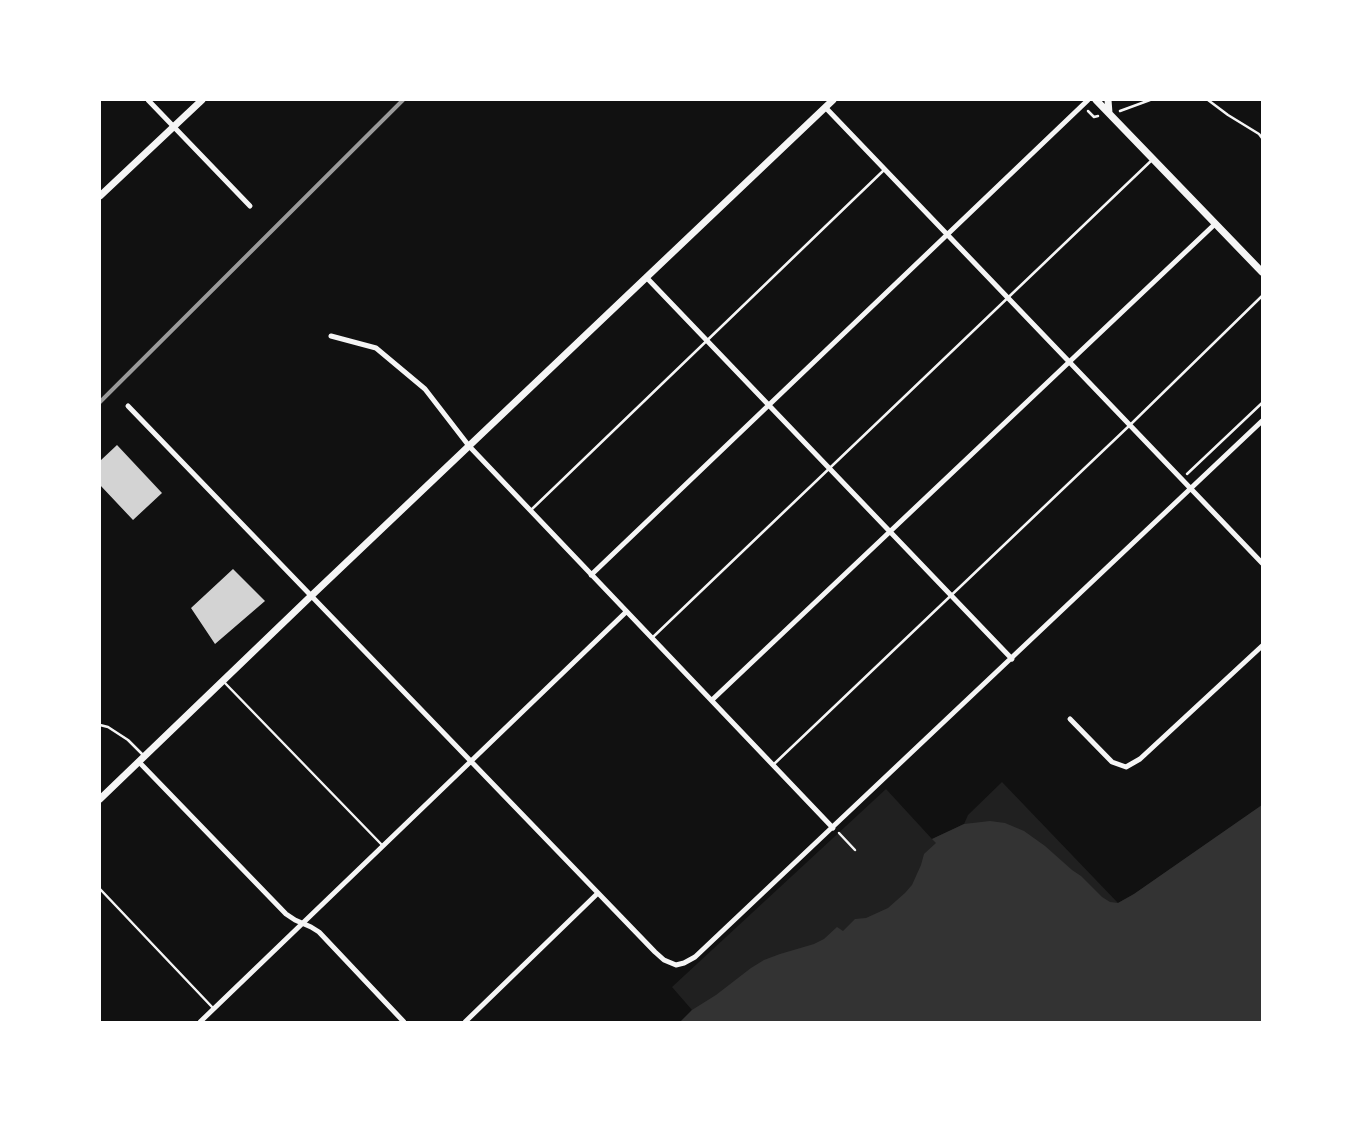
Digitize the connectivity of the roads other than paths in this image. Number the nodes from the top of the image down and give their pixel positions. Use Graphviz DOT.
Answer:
graph roads {
  1 [pos="148,100"];
  2 [pos="202,100"];
  3 [pos="833,100"];
  4 [pos="1088,100"];
  5 [pos="1096,100"];
  6 [pos="1108,100"];
  7 [pos="825,107"];
  8 [pos="1109,114"];
  9 [pos="174,127"];
  10 [pos="1153,159"];
  11 [pos="885,170"];
  12 [pos="100,196"];
  13 [pos="250,206"];
  14 [pos="1215,224"];
  15 [pos="946,234"];
  16 [pos="1262,272"];
  17 [pos="646,277"];
  18 [pos="1262,296"];
  19 [pos="1008,298"];
  20 [pos="331,336"];
  21 [pos="706,340"];
  22 [pos="1069,361"];
  23 [pos="769,404"];
  24 [pos="128,406"];
  25 [pos="1262,421"];
  26 [pos="1130,425"];
  27 [pos="469,446"];
  28 [pos="829,468"];
  29 [pos="1191,489"];
  30 [pos="530,511"];
  31 [pos="890,532"];
  32 [pos="1262,563"];
  33 [pos="591,575"];
  34 [pos="951,595"];
  35 [pos="310,597"];
  36 [pos="626,612"];
  37 [pos="652,638"];
  38 [pos="1262,646"];
  39 [pos="1012,659"];
  40 [pos="223,681"];
  41 [pos="712,700"];
  42 [pos="1070,719"];
  43 [pos="100,725"];
  44 [pos="142,759"];
  45 [pos="470,762"];
  46 [pos="773,764"];
  47 [pos="100,799"];
  48 [pos="833,828"];
  49 [pos="383,846"];
  50 [pos="100,889"];
  51 [pos="598,893"];
  52 [pos="302,924"];
  53 [pos="214,1009"];
  54 [pos="200,1022"];
  55 [pos="404,1022"];
  56 [pos="465,1022"];
  1 -- 9 [label="street"];
  2 -- 9 [label="street"];
  3 -- 7 [label="street"];
  4 -- 15 [label="street"];
  5 -- 8 [label="street"];
  6 -- 8 [label="street"];
  7 -- 11 [label="street"];
  7 -- 17 [label="street"];
  8 -- 10 [label="street"];
  9 -- 12 [label="street"];
  9 -- 13 [label="street"];
  10 -- 14 [label="street"];
  10 -- 19 [label="lane"];
  11 -- 15 [label="street"];
  11 -- 21 [label="lane"];
  14 -- 16 [label="street"];
  14 -- 22 [label="street"];
  15 -- 19 [label="street"];
  15 -- 23 [label="street"];
  17 -- 21 [label="street"];
  17 -- 27 [label="street"];
  18 -- 26 [label="lane"];
  19 -- 22 [label="street"];
  19 -- 28 [label="lane"];
  20 -- 27 [label="street"];
  21 -- 23 [label="street"];
  21 -- 30 [label="lane"];
  22 -- 26 [label="street"];
  22 -- 31 [label="street"];
  23 -- 28 [label="street"];
  23 -- 33 [label="street"];
  24 -- 35 [label="street"];
  25 -- 29 [label="street"];
  26 -- 29 [label="street"];
  26 -- 34 [label="lane"];
  27 -- 30 [label="street"];
  27 -- 35 [label="street"];
  28 -- 31 [label="street"];
  28 -- 37 [label="lane"];
  29 -- 32 [label="street"];
  29 -- 39 [label="street"];
  30 -- 33 [label="street"];
  31 -- 34 [label="street"];
  31 -- 41 [label="street"];
  33 -- 36 [label="street"];
  34 -- 39 [label="street"];
  34 -- 46 [label="lane"];
  35 -- 40 [label="street"];
  35 -- 45 [label="street"];
  36 -- 37 [label="street"];
  36 -- 45 [label="street"];
  37 -- 41 [label="street"];
  38 -- 42 [label="street"];
  39 -- 48 [label="street"];
  40 -- 44 [label="street"];
  40 -- 49 [label="lane"];
  41 -- 46 [label="street"];
  43 -- 44 [label="lane"];
  44 -- 47 [label="street"];
  44 -- 52 [label="street"];
  45 -- 49 [label="street"];
  45 -- 51 [label="street"];
  46 -- 48 [label="street"];
  48 -- 51 [label="street"];
  49 -- 52 [label="street"];
  50 -- 53 [label="lane"];
  51 -- 56 [label="street"];
  52 -- 53 [label="street"];
  52 -- 55 [label="street"];
  53 -- 54 [label="street"];
}
